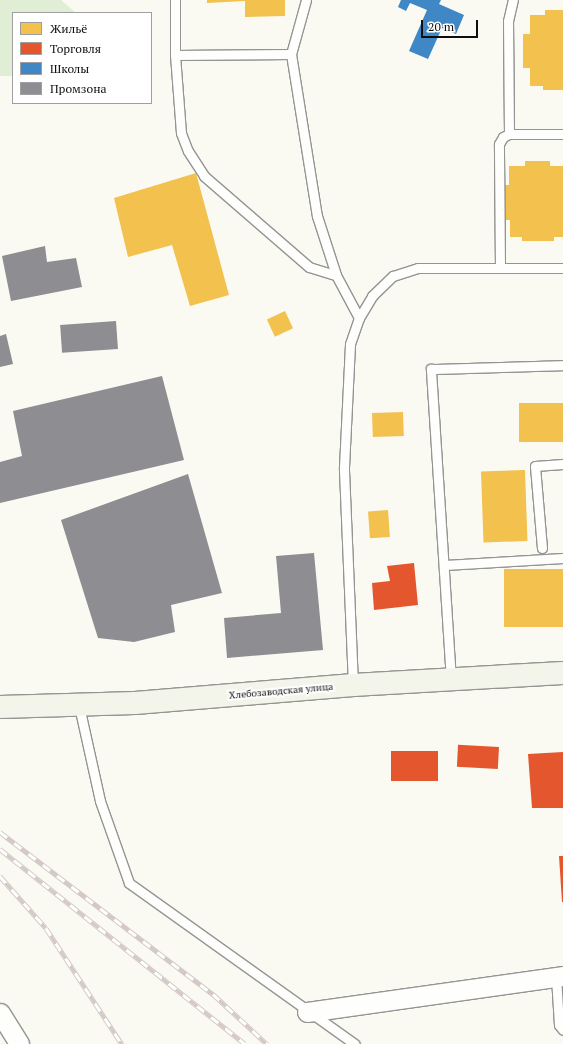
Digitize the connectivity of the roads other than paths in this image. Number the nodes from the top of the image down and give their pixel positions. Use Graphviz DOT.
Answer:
graph roads {
  1 [pos="175,0"];
  2 [pos="306,0"];
  3 [pos="513,0"];
  4 [pos="291,54"];
  5 [pos="175,55"];
  6 [pos="509,134"];
  7 [pos="563,134"];
  8 [pos="500,268"];
  9 [pos="563,268"];
  10 [pos="336,275"];
  11 [pos="359,318"];
  12 [pos="563,365"];
  13 [pos="563,464"];
  14 [pos="542,548"];
  15 [pos="563,558"];
  16 [pos="445,565"];
  17 [pos="563,673"];
  18 [pos="451,680"];
  19 [pos="353,685"];
  20 [pos="78,706"];
  21 [pos="0,707"];
  22 [pos="559,977"];
  23 [pos="560,1005"];
  24 [pos="307,1012"];
  25 [pos="0,1013"];
  26 [pos="563,1030"];
  27 [pos="19,1044"];
  28 [pos="355,1044"];
  1 -- 5 [label="lane"];
  2 -- 4 [label="lane"];
  3 -- 6 [label="lane"];
  4 -- 5 [label="lane"];
  4 -- 10 [label="lane"];
  5 -- 10 [label="lane"];
  6 -- 7 [label="lane"];
  6 -- 8 [label="lane"];
  8 -- 9 [label="lane"];
  8 -- 11 [label="lane"];
  10 -- 11 [label="lane"];
  11 -- 19 [label="lane"];
  12 -- 16 [label="lane"];
  13 -- 14 [label="lane"];
  15 -- 16 [label="lane"];
  16 -- 18 [label="lane"];
  17 -- 18 [label="main road, Хлебозаводская улица"];
  18 -- 19 [label="main road, Хлебозаводская улица"];
  19 -- 20 [label="main road, Хлебозаводская улица"];
  20 -- 21 [label="main road, Хлебозаводская улица"];
  20 -- 24 [label="lane"];
  22 -- 23 [label="lane"];
  22 -- 24 [label="street"];
  23 -- 26 [label="lane"];
  24 -- 28 [label="lane"];
  25 -- 27 [label="street"];
}
